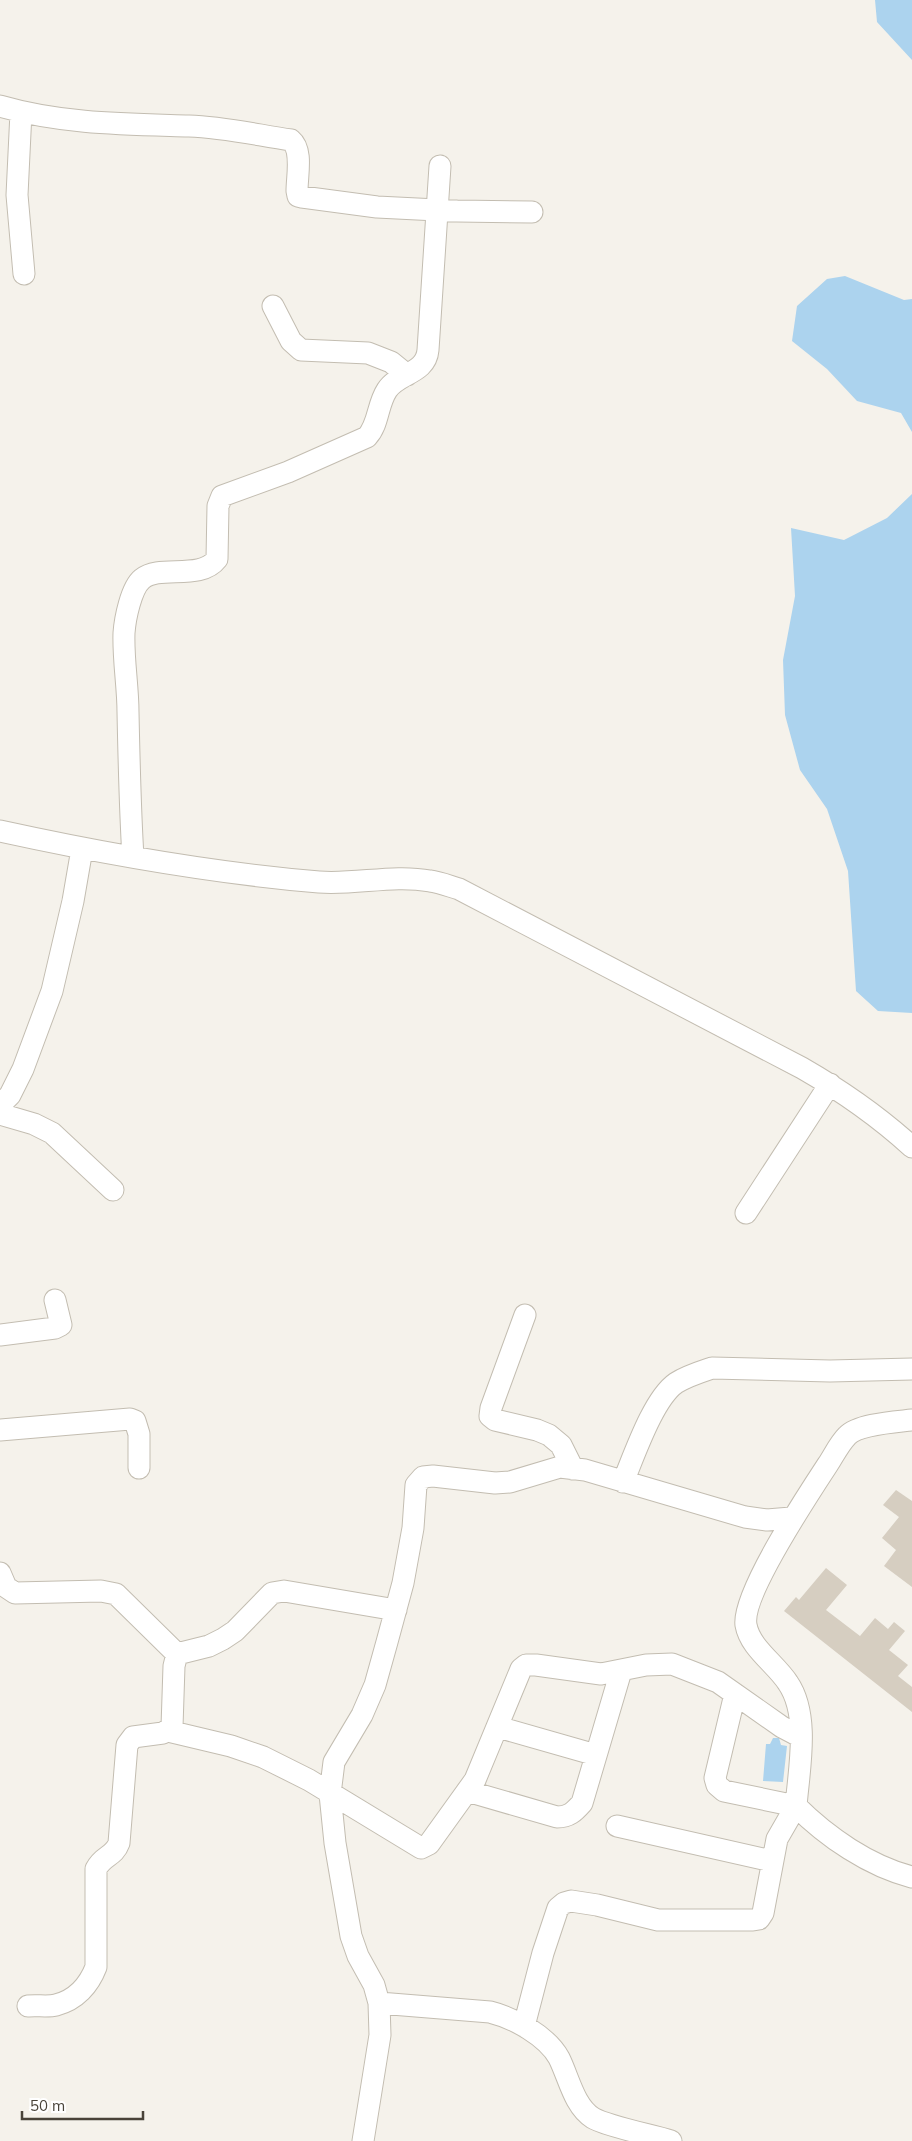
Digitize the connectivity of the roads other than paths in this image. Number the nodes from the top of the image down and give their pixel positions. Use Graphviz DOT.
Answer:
graph roads {
  1 [pos="0,106"];
  2 [pos="21,112"];
  3 [pos="440,166"];
  4 [pos="436,210"];
  5 [pos="532,212"];
  6 [pos="24,274"];
  7 [pos="273,306"];
  8 [pos="407,375"];
  9 [pos="0,831"];
  10 [pos="82,849"];
  11 [pos="133,857"];
  12 [pos="830,1084"];
  13 [pos="0,1105"];
  14 [pos="0,1114"];
  15 [pos="912,1147"];
  16 [pos="113,1190"];
  17 [pos="746,1213"];
  18 [pos="55,1300"];
  19 [pos="524,1316"];
  20 [pos="0,1335"];
  21 [pos="912,1369"];
  22 [pos="912,1420"];
  23 [pos="0,1430"];
  24 [pos="139,1468"];
  25 [pos="574,1469"];
  26 [pos="623,1482"];
  27 [pos="791,1518"];
  28 [pos="0,1573"];
  29 [pos="396,1610"];
  30 [pos="176,1654"];
  31 [pos="622,1671"];
  32 [pos="735,1694"];
  33 [pos="498,1727"];
  34 [pos="168,1731"];
  35 [pos="801,1737"];
  36 [pos="596,1755"];
  37 [pos="467,1791"];
  38 [pos="330,1794"];
  39 [pos="796,1806"];
  40 [pos="617,1826"];
  41 [pos="772,1861"];
  42 [pos="912,1877"];
  43 [pos="379,2003"];
  44 [pos="28,2006"];
  45 [pos="524,2026"];
  46 [pos="363,2141"];
  47 [pos="671,2141"];
  1 -- 2 [label="street"];
  2 -- 4 [label="street"];
  2 -- 6 [label="street"];
  3 -- 4 [label="street"];
  4 -- 5 [label="street"];
  4 -- 8 [label="street"];
  7 -- 8 [label="street"];
  8 -- 11 [label="street"];
  9 -- 10 [label="street"];
  10 -- 11 [label="street"];
  10 -- 13 [label="street"];
  11 -- 12 [label="street"];
  12 -- 15 [label="street"];
  12 -- 17 [label="street"];
  14 -- 16 [label="street"];
  18 -- 20 [label="street"];
  19 -- 25 [label="street"];
  21 -- 26 [label="street"];
  22 -- 27 [label="street"];
  23 -- 24 [label="street"];
  25 -- 26 [label="street"];
  25 -- 29 [label="street"];
  26 -- 27 [label="street"];
  27 -- 35 [label="street"];
  28 -- 30 [label="street"];
  29 -- 30 [label="street"];
  29 -- 38 [label="street"];
  30 -- 34 [label="street"];
  31 -- 32 [label="street"];
  31 -- 33 [label="street"];
  31 -- 36 [label="street"];
  32 -- 35 [label="street"];
  32 -- 39 [label="street"];
  33 -- 36 [label="street"];
  33 -- 37 [label="street"];
  34 -- 38 [label="street"];
  34 -- 44 [label="street"];
  35 -- 39 [label="street"];
  36 -- 37 [label="street"];
  37 -- 38 [label="street"];
  38 -- 43 [label="street"];
  39 -- 41 [label="street"];
  39 -- 42 [label="street"];
  40 -- 41 [label="street"];
  41 -- 45 [label="street"];
  43 -- 45 [label="street"];
  43 -- 46 [label="street"];
  45 -- 47 [label="street"];
}
